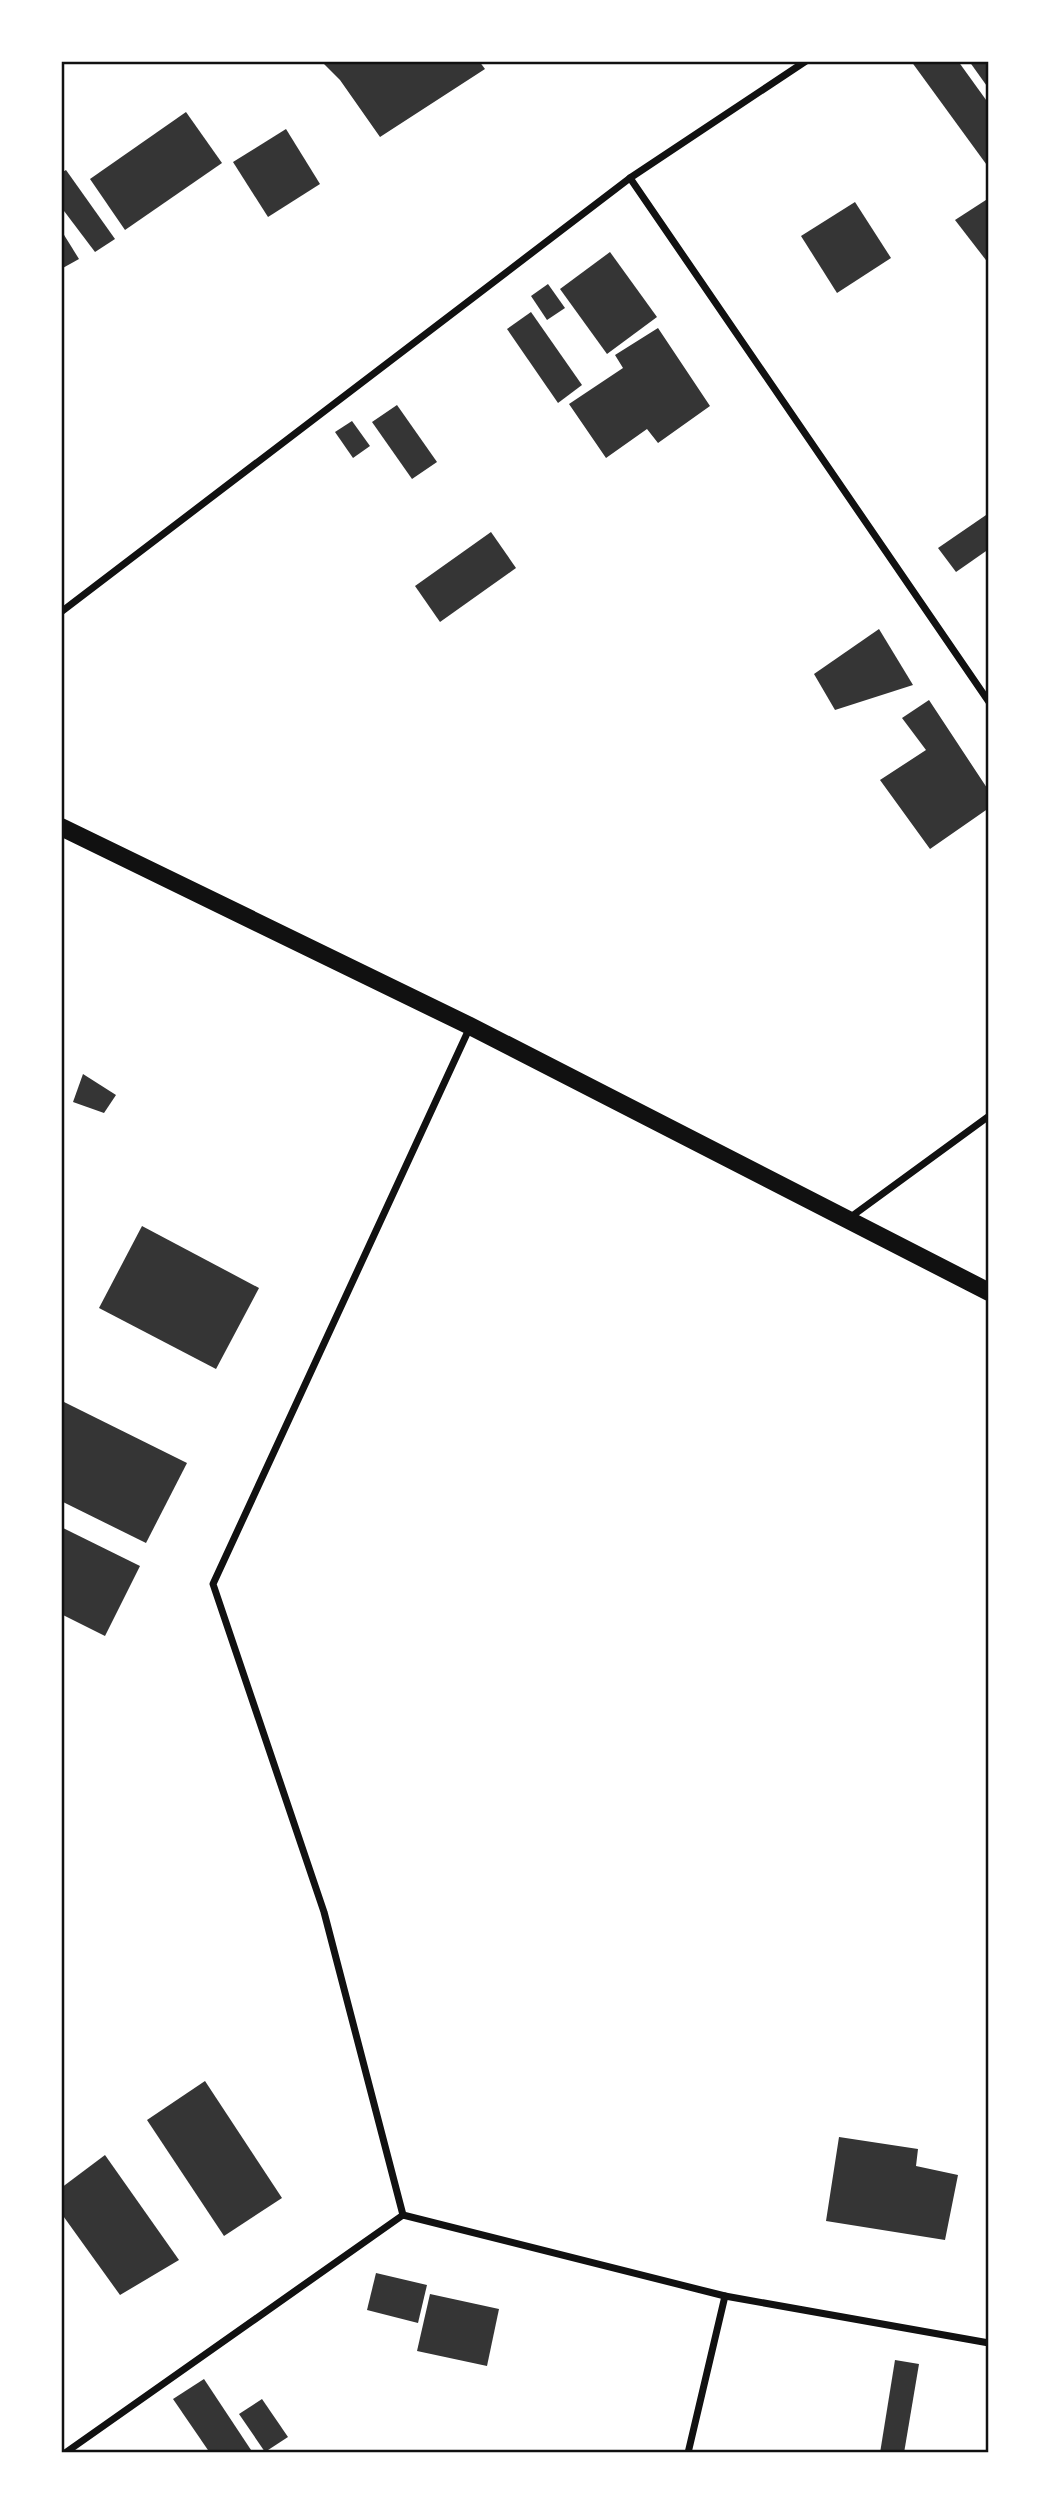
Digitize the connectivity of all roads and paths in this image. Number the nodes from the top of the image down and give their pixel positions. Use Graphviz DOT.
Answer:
graph roads {
  1 [pos="806,61"];
  2 [pos="630,178"];
  3 [pos="61,612"];
  4 [pos="989,702"];
  5 [pos="61,827"];
  6 [pos="470,1026"];
  7 [pos="989,1116"];
  8 [pos="847,1219"];
  9 [pos="989,1292"];
  10 [pos="403,2215"];
  11 [pos="724,2296"];
  12 [pos="989,2343"];
  13 [pos="65,2453"];
  14 [pos="688,2453"];
  1 -- 2 [label="street"];
  2 -- 3 [label="street"];
  2 -- 4 [label="street"];
  5 -- 6 [label="main road"];
  6 -- 8 [label="main road"];
  6 -- 10 [label="street"];
  7 -- 8 [label="street"];
  8 -- 9 [label="main road"];
  10 -- 11 [label="street"];
  10 -- 13 [label="street"];
  11 -- 12 [label="street"];
  11 -- 14 [label="street"];
}
